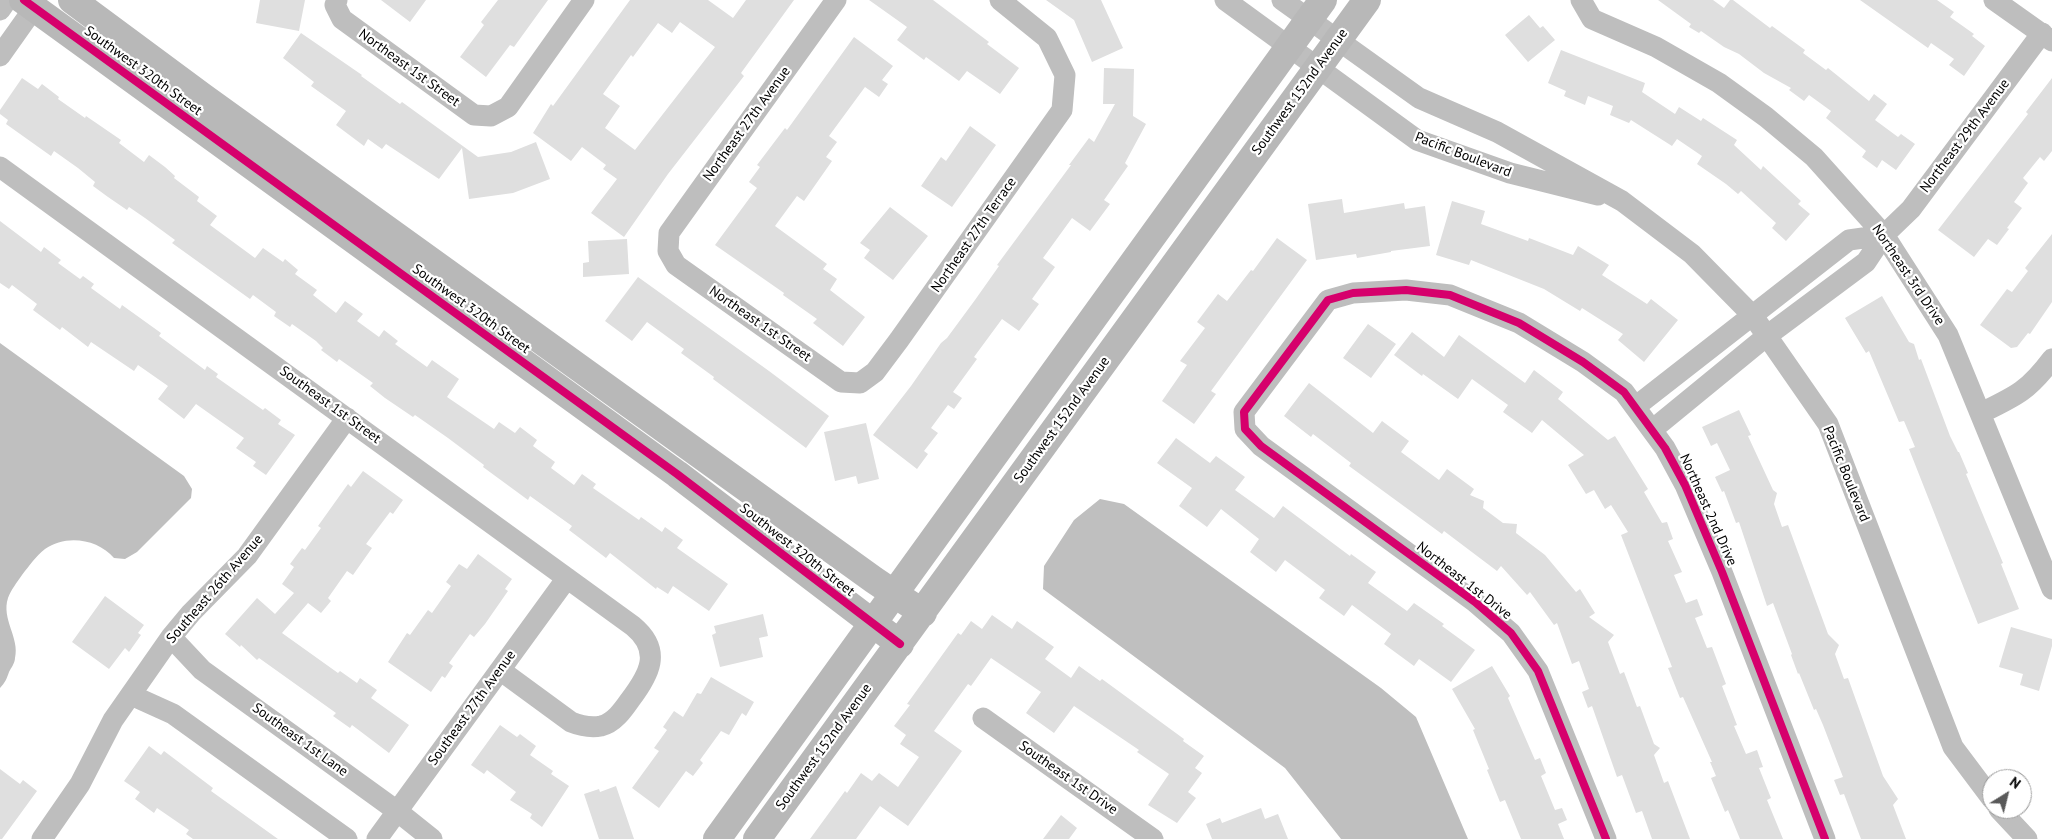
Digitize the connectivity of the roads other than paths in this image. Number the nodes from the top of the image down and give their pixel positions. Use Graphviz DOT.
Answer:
graph roads {
  1 [pos="7,0"];
  2 [pos="72,0"];
  3 [pos="584,0"];
  4 [pos="836,0"];
  5 [pos="1000,0"];
  6 [pos="1225,0"];
  7 [pos="1282,0"];
  8 [pos="1368,0"];
  9 [pos="1581,0"];
  10 [pos="1994,0"];
  11 [pos="26,2"];
  12 [pos="336,2"];
  13 [pos="0,10"];
  14 [pos="1316,10"];
  15 [pos="2047,37"];
  16 [pos="1338,41"];
  17 [pos="1289,46"];
  18 [pos="0,56"];
  19 [pos="1318,68"];
  20 [pos="0,167"];
  21 [pos="1622,201"];
  22 [pos="1884,235"];
  23 [pos="668,251"];
  24 [pos="1836,251"];
  25 [pos="1852,271"];
  26 [pos="1753,316"];
  27 [pos="1768,335"];
  28 [pos="2052,359"];
  29 [pos="1678,373"];
  30 [pos="860,383"];
  31 [pos="1695,395"];
  32 [pos="1634,406"];
  33 [pos="1980,413"];
  34 [pos="347,418"];
  35 [pos="1246,429"];
  36 [pos="1652,430"];
  37 [pos="566,578"];
  38 [pos="2052,588"];
  39 [pos="894,594"];
  40 [pos="923,613"];
  41 [pos="872,624"];
  42 [pos="171,637"];
  43 [pos="900,644"];
  44 [pos="500,670"];
  45 [pos="131,695"];
  46 [pos="983,718"];
  47 [pos="1982,786"];
  48 [pos="397,811"];
  49 [pos="2008,819"];
  50 [pos="42,839"];
  51 [pos="347,839"];
  52 [pos="377,839"];
  53 [pos="432,839"];
  54 [pos="717,839"];
  55 [pos="757,839"];
  56 [pos="1153,839"];
  57 [pos="1606,839"];
  58 [pos="1825,839"];
  59 [pos="2027,839"];
  1 -- 13 [label="street"];
  2 -- 39 [label="street, Southwest 320th Street"];
  3 -- 12 [label="street, Northeast 1st Street"];
  4 -- 23 [label="street, Northeast 27th Avenue"];
  5 -- 30 [label="street, Northeast 27th Terrace"];
  6 -- 17 [label="street, Pacific Boulevard"];
  7 -- 14 [label="street, Pacific Boulevard"];
  8 -- 16 [label="street, Southwest 152nd Avenue"];
  9 -- 22 [label="street, Northeast 3rd Drive"];
  10 -- 15 [label="street"];
  11 -- 18 [label="street"];
  11 -- 41 [label="street, Southwest 320th Street"];
  14 -- 16 [label="street, Pacific Boulevard"];
  14 -- 17 [label="street"];
  15 -- 22 [label="street, Northeast 29th Avenue"];
  16 -- 19 [label="street, Southwest 152nd Avenue"];
  16 -- 21 [label="street, Pacific Boulevard"];
  17 -- 19 [label="street, Pacific Boulevard"];
  17 -- 39 [label="street"];
  19 -- 21 [label="street, Pacific Boulevard"];
  19 -- 40 [label="street, Southwest 152nd Avenue"];
  20 -- 34 [label="street, Southeast 1st Street"];
  21 -- 26 [label="street, Pacific Boulevard"];
  22 -- 24 [label="street"];
  22 -- 25 [label="street, Northeast 29th Avenue"];
  22 -- 33 [label="street, Northeast 3rd Drive"];
  23 -- 30 [label="street, Northeast 1st Street"];
  24 -- 25 [label="street"];
  24 -- 26 [label="street"];
  25 -- 27 [label="street, Northeast 29th Avenue"];
  26 -- 27 [label="street, Pacific Boulevard"];
  26 -- 29 [label="street"];
  27 -- 31 [label="street, Northeast 29th Avenue"];
  27 -- 47 [label="street, Pacific Boulevard"];
  28 -- 33 [label="street"];
  29 -- 31 [label="street"];
  29 -- 32 [label="street"];
  31 -- 36 [label="street, Northeast 29th Avenue"];
  32 -- 35 [label="street, Northeast 2nd Drive"];
  32 -- 36 [label="street, Northeast 2nd Drive"];
  33 -- 38 [label="street, Northeast 3rd Drive"];
  34 -- 37 [label="street, Southeast 1st Street"];
  34 -- 42 [label="street, Southeast 26th Avenue"];
  35 -- 57 [label="street, Northeast 1st Drive"];
  36 -- 58 [label="street, Northeast 2nd Drive"];
  37 -- 44 [label="street, Southeast 27th Avenue"];
  37 -- 44 [label="street, Southeast 1st Street"];
  39 -- 40 [label="street, Southwest 320th Street"];
  39 -- 41 [label="street"];
  40 -- 43 [label="street, Southwest 152nd Avenue"];
  41 -- 43 [label="street, Southwest 320th Street"];
  41 -- 54 [label="street"];
  42 -- 45 [label="street, Southeast 26th Avenue"];
  42 -- 48 [label="street, Southeast 1st Lane"];
  43 -- 55 [label="street, Southwest 152nd Avenue"];
  44 -- 48 [label="street, Southeast 27th Avenue"];
  45 -- 50 [label="street, Southeast 26th Avenue"];
  45 -- 51 [label="street"];
  46 -- 56 [label="street, Southeast 1st Drive"];
  48 -- 52 [label="street, Southeast 27th Avenue"];
  48 -- 53 [label="street, Southeast 1st Lane"];
  49 -- 59 [label="street"];
}
